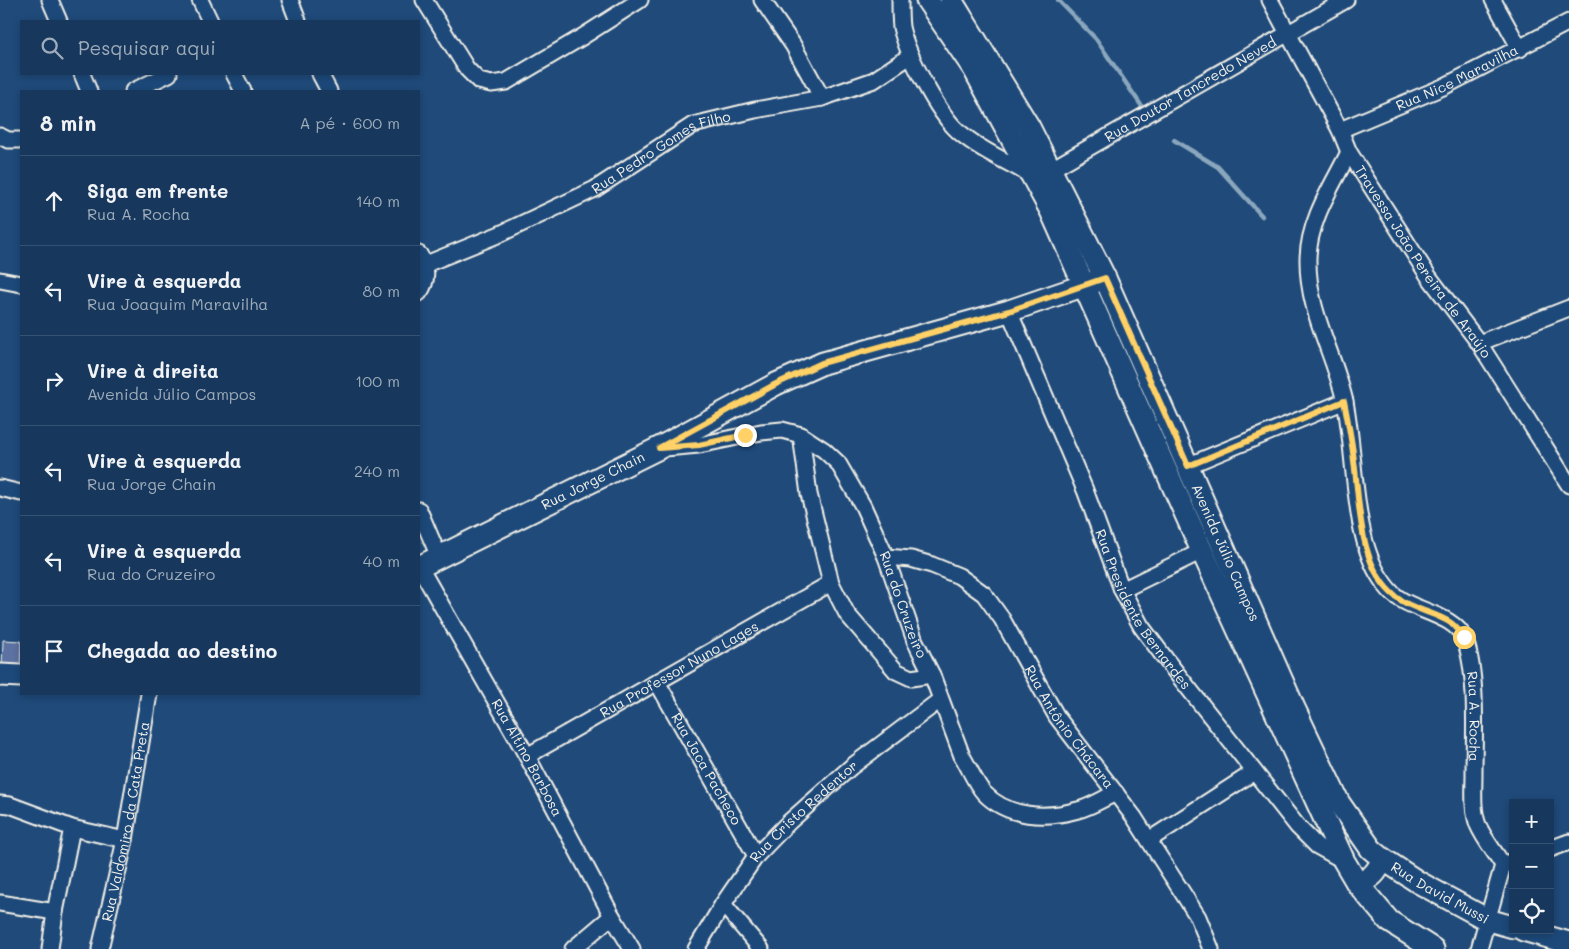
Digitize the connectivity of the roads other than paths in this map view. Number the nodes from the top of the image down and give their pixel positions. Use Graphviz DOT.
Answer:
graph roads {
  1 [pos="50,0"];
  2 [pos="200,0"];
  3 [pos="290,0"];
  4 [pos="424,0"];
  5 [pos="640,0"];
  6 [pos="762,0"];
  7 [pos="900,0"];
  8 [pos="927,0"];
  9 [pos="951,0"];
  10 [pos="1270,0"];
  11 [pos="1346,0"];
  12 [pos="1493,0"];
  13 [pos="59,20"];
  14 [pos="210,20"];
  15 [pos="298,20"];
  16 [pos="1569,22"];
  17 [pos="1289,33"];
  18 [pos="1520,48"];
  19 [pos="910,56"];
  20 [pos="982,64"];
  21 [pos="82,75"];
  22 [pos="167,75"];
  23 [pos="234,75"];
  24 [pos="321,75"];
  25 [pos="89,90"];
  26 [pos="135,90"];
  27 [pos="242,90"];
  28 [pos="328,90"];
  29 [pos="822,98"];
  30 [pos="1340,130"];
  31 [pos="0,136"];
  32 [pos="20,140"];
  33 [pos="1349,152"];
  34 [pos="1042,173"];
  35 [pos="421,262"];
  36 [pos="1105,278"];
  37 [pos="0,280"];
  38 [pos="20,284"];
  39 [pos="1084,285"];
  40 [pos="420,291"];
  41 [pos="1569,308"];
  42 [pos="1009,311"];
  43 [pos="1124,321"];
  44 [pos="1104,330"];
  45 [pos="1479,343"];
  46 [pos="1344,401"];
  47 [pos="801,435"];
  48 [pos="659,448"];
  49 [pos="1188,466"];
  50 [pos="1569,485"];
  51 [pos="0,488"];
  52 [pos="20,493"];
  53 [pos="420,512"];
  54 [pos="1202,552"];
  55 [pos="439,557"];
  56 [pos="886,558"];
  57 [pos="420,566"];
  58 [pos="420,568"];
  59 [pos="831,584"];
  60 [pos="1122,590"];
  61 [pos="0,675"];
  62 [pos="20,676"];
  63 [pos="932,676"];
  64 [pos="657,682"];
  65 [pos="149,695"];
  66 [pos="940,700"];
  67 [pos="526,756"];
  68 [pos="1254,772"];
  69 [pos="1116,793"];
  70 [pos="0,804"];
  71 [pos="72,828"];
  72 [pos="125,840"];
  73 [pos="1148,840"];
  74 [pos="1569,842"];
  75 [pos="1554,847"];
  76 [pos="1377,854"];
  77 [pos="756,856"];
  78 [pos="1344,861"];
  79 [pos="1508,864"];
  80 [pos="1357,883"];
  81 [pos="0,903"];
  82 [pos="723,904"];
  83 [pos="55,912"];
  84 [pos="612,916"];
  85 [pos="1488,920"];
  86 [pos="1509,926"];
  87 [pos="1537,934"];
  88 [pos="1569,943"];
  89 [pos="50,949"];
  90 [pos="100,949"];
  91 [pos="573,949"];
  92 [pos="632,949"];
  93 [pos="696,949"];
  94 [pos="761,949"];
  95 [pos="1211,949"];
  96 [pos="1433,949"];
  97 [pos="1479,949"];
  1 -- 13 [label="street"];
  2 -- 14 [label="street"];
  3 -- 15 [label="street"];
  4 -- 5 [label="street"];
  6 -- 29 [label="street"];
  7 -- 19 [label="street"];
  8 -- 20 [label="street"];
  9 -- 20 [label="street"];
  10 -- 17 [label="street, Travessa João Pereira de Araújo"];
  11 -- 17 [label="street, Rua Doutor Tancredo Neved"];
  12 -- 18 [label="street"];
  16 -- 18 [label="street, Rua Nice Maravilha"];
  17 -- 30 [label="street, Travessa João Pereira de Araújo"];
  17 -- 34 [label="street, Rua Doutor Tancredo Neved"];
  18 -- 30 [label="street, Rua Nice Maravilha"];
  19 -- 29 [label="street, Rua Pedro Gomes Filho"];
  19 -- 34 [label="street"];
  20 -- 34 [label="street"];
  21 -- 25 [label="street"];
  22 -- 26 [label="street"];
  23 -- 27 [label="street"];
  24 -- 28 [label="street"];
  29 -- 35 [label="street, Rua Pedro Gomes Filho"];
  30 -- 33 [label="street, Travessa João Pereira de Araújo"];
  31 -- 32 [label="street"];
  33 -- 45 [label="street, Travessa João Pereira de Araújo"];
  33 -- 46 [label="street, Rua A. Rocha"];
  34 -- 36 [label="street, Avenida Júlio Campos"];
  34 -- 39 [label="street"];
  35 -- 40 [label="street"];
  36 -- 39 [label="street, Rua Jorge Chain"];
  36 -- 43 [label="street, Avenida Júlio Campos"];
  37 -- 38 [label="street"];
  39 -- 42 [label="street, Rua Jorge Chain"];
  39 -- 44 [label="street"];
  41 -- 45 [label="street"];
  42 -- 48 [label="street, Rua Jorge Chain"];
  42 -- 60 [label="street, Rua Presidente Bernardes"];
  43 -- 44 [label="street"];
  43 -- 49 [label="street, Avenida Júlio Campos"];
  44 -- 54 [label="street"];
  45 -- 50 [label="street, Travessa João Pereira de Araújo"];
  46 -- 49 [label="street"];
  46 -- 79 [label="street, Rua A. Rocha"];
  47 -- 48 [label="street, Rua do Cruzeiro"];
  47 -- 56 [label="street, Rua do Cruzeiro"];
  47 -- 59 [label="street"];
  48 -- 55 [label="street, Rua Jorge Chain"];
  49 -- 76 [label="street, Avenida Júlio Campos"];
  51 -- 52 [label="street"];
  53 -- 55 [label="street"];
  54 -- 60 [label="street"];
  54 -- 78 [label="street"];
  55 -- 57 [label="street, Rua Jorge Chain"];
  56 -- 63 [label="street, Rua do Cruzeiro"];
  56 -- 69 [label="street, Rua Antônio Chácara"];
  58 -- 67 [label="street, Rua Altino Barbosa"];
  59 -- 63 [label="street"];
  59 -- 64 [label="street, Rua Professor Nuno Lages"];
  60 -- 68 [label="street, Rua Presidente Bernardes"];
  61 -- 62 [label="street"];
  63 -- 66 [label="street, Rua do Cruzeiro"];
  64 -- 67 [label="street, Rua Professor Nuno Lages"];
  64 -- 77 [label="street, Rua Jaca Pacheco"];
  65 -- 72 [label="street, Rua Valdomiro da Cata Preta"];
  66 -- 69 [label="street, Rua do Cruzeiro"];
  66 -- 77 [label="street, Rua Cristo Redentor"];
  67 -- 84 [label="street, Rua Altino Barbosa"];
  68 -- 73 [label="street"];
  68 -- 78 [label="street, Rua Presidente Bernardes"];
  69 -- 73 [label="street, Rua Antônio Chácara"];
  70 -- 71 [label="street"];
  71 -- 72 [label="street"];
  71 -- 83 [label="street"];
  72 -- 90 [label="street, Rua Valdomiro da Cata Preta"];
  73 -- 95 [label="street, Rua Antônio Chácara"];
  74 -- 75 [label="street"];
  76 -- 78 [label="street"];
  76 -- 80 [label="street"];
  76 -- 85 [label="street, Rua David Mussi"];
  77 -- 82 [label="street, Rua Cristo Redentor"];
  78 -- 80 [label="street"];
  79 -- 85 [label="street"];
  80 -- 96 [label="street"];
  81 -- 83 [label="street"];
  82 -- 93 [label="street, Rua Cristo Redentor"];
  82 -- 94 [label="street"];
  83 -- 89 [label="street"];
  84 -- 91 [label="street"];
  84 -- 92 [label="street, Rua Altino Barbosa"];
  85 -- 86 [label="street, Rua David Mussi"];
  85 -- 97 [label="street"];
  87 -- 88 [label="street"];
}
